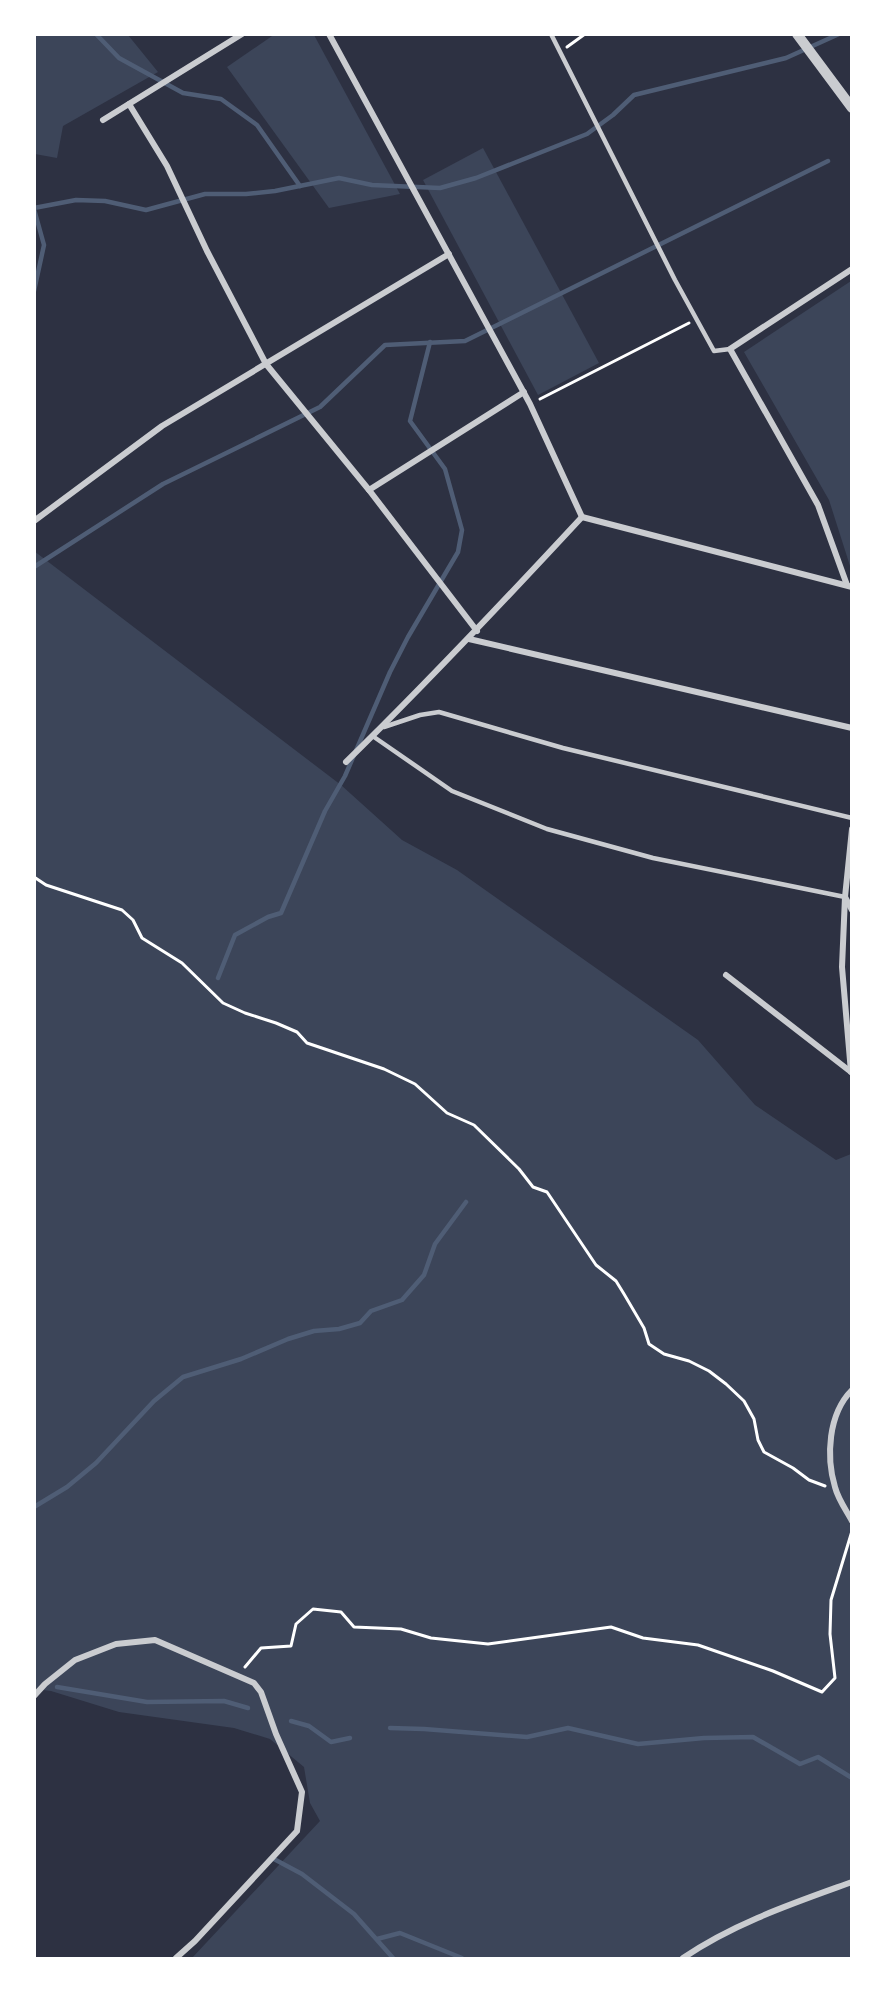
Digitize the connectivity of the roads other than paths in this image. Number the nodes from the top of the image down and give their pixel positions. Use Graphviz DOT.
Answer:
graph roads {
  1 [pos="242,34"];
  2 [pos="329,34"];
  3 [pos="551,34"];
  4 [pos="798,34"];
  5 [pos="129,104"];
  6 [pos="852,108"];
  7 [pos="103,120"];
  8 [pos="449,254"];
  9 [pos="852,269"];
  10 [pos="730,349"];
  11 [pos="266,364"];
  12 [pos="524,392"];
  13 [pos="369,490"];
  14 [pos="582,517"];
  15 [pos="34,521"];
  16 [pos="849,586"];
  17 [pos="477,631"];
  18 [pos="469,639"];
  19 [pos="384,726"];
  20 [pos="852,728"];
  21 [pos="374,736"];
  22 [pos="346,762"];
  23 [pos="852,818"];
  24 [pos="852,828"];
  25 [pos="845,897"];
  26 [pos="852,910"];
  27 [pos="726,975"];
  28 [pos="852,1390"];
  29 [pos="852,1521"];
  30 [pos="34,1696"];
  31 [pos="852,1882"];
  32 [pos="176,1959"];
  33 [pos="683,1959"];
  1 -- 5 [label="street"];
  2 -- 8 [label="street"];
  3 -- 10 [label="lane"];
  4 -- 6 [label="street"];
  5 -- 7 [label="street"];
  5 -- 11 [label="street"];
  8 -- 11 [label="street"];
  8 -- 12 [label="street"];
  9 -- 10 [label="street"];
  10 -- 16 [label="street"];
  11 -- 13 [label="street"];
  11 -- 15 [label="street"];
  12 -- 13 [label="street"];
  12 -- 14 [label="street"];
  13 -- 17 [label="street"];
  14 -- 16 [label="street"];
  14 -- 17 [label="street"];
  17 -- 18 [label="street"];
  18 -- 19 [label="street"];
  18 -- 20 [label="street"];
  19 -- 21 [label="street"];
  19 -- 23 [label="lane"];
  21 -- 22 [label="street"];
  21 -- 25 [label="lane"];
  24 -- 25 [label="street"];
  25 -- 26 [label="street"];
  25 -- 27 [label="street"];
  28 -- 29 [label="street"];
  30 -- 32 [label="street"];
  31 -- 33 [label="street"];
}
